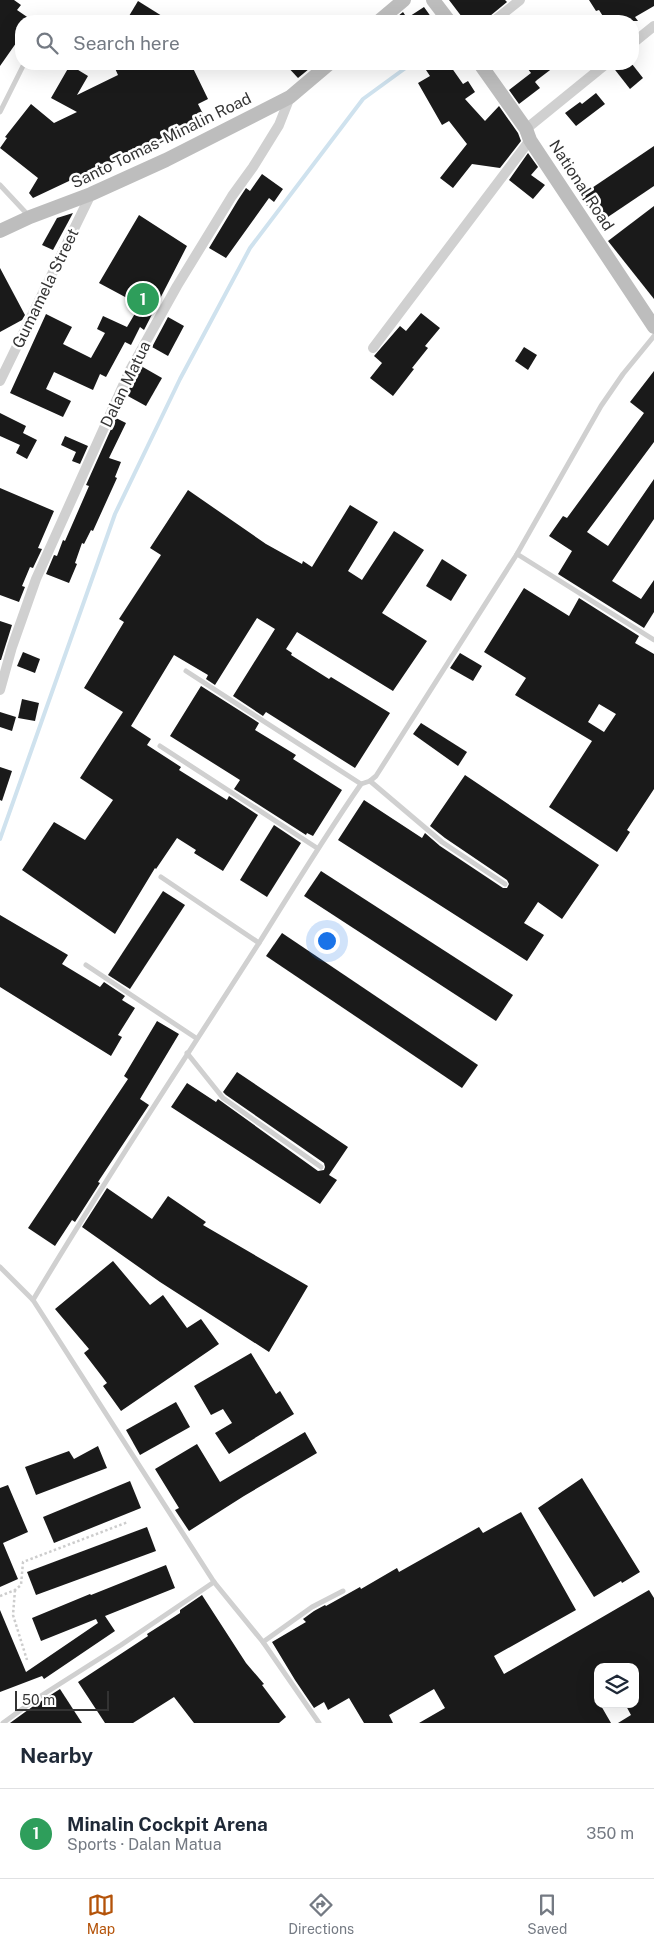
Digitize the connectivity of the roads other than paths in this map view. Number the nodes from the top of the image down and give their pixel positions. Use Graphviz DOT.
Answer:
graph roads {
  1 [pos="404,0"];
  2 [pos="433,0"];
  3 [pos="520,0"];
  4 [pos="386,15"];
  5 [pos="444,15"];
  6 [pos="501,15"];
  7 [pos="654,26"];
  8 [pos="639,37"];
  9 [pos="21,70"];
  10 [pos="322,70"];
  11 [pos="484,70"];
  12 [pos="599,70"];
  13 [pos="290,97"];
  14 [pos="0,112"];
  15 [pos="528,134"];
  16 [pos="0,185"];
  17 [pos="91,194"];
  18 [pos="30,217"];
  19 [pos="0,231"];
  20 [pos="654,327"];
  21 [pos="654,336"];
  22 [pos="373,348"];
  23 [pos="0,381"];
  24 [pos="517,554"];
  25 [pos="654,640"];
  26 [pos="186,671"];
  27 [pos="0,690"];
  28 [pos="160,746"];
  29 [pos="370,781"];
  30 [pos="361,784"];
  31 [pos="317,848"];
  32 [pos="161,878"];
  33 [pos="505,884"];
  34 [pos="259,943"];
  35 [pos="86,965"];
  36 [pos="196,1038"];
  37 [pos="187,1053"];
  38 [pos="321,1167"];
  39 [pos="0,1266"];
  40 [pos="33,1300"];
  41 [pos="214,1582"];
  42 [pos="343,1591"];
  43 [pos="263,1642"];
  44 [pos="3,1723"];
  45 [pos="318,1723"];
  1 -- 4 [label="main road"];
  2 -- 5 [label="main road"];
  3 -- 6 [label="street"];
  7 -- 8 [label="street"];
  9 -- 14 [label="lane"];
  10 -- 13 [label="main road, Santo Tomas-Minalin Road"];
  11 -- 15 [label="main road, National Road"];
  12 -- 15 [label="street"];
  13 -- 17 [label="main road, Santo Tomas-Minalin Road"];
  13 -- 27 [label="street, Dalan Matua"];
  15 -- 20 [label="main road, National Road"];
  15 -- 22 [label="street"];
  16 -- 18 [label="lane"];
  17 -- 18 [label="main road, Santo Tomas-Minalin Road"];
  17 -- 23 [label="street, Gumamela Street"];
  18 -- 19 [label="main road, Santo Tomas-Minalin Road"];
  21 -- 24 [label="lane"];
  24 -- 25 [label="lane"];
  24 -- 29 [label="lane"];
  26 -- 30 [label="lane"];
  28 -- 31 [label="lane"];
  29 -- 30 [label="lane"];
  29 -- 33 [label="lane"];
  30 -- 31 [label="lane"];
  31 -- 34 [label="lane"];
  32 -- 34 [label="lane"];
  34 -- 36 [label="lane"];
  35 -- 36 [label="lane"];
  36 -- 37 [label="lane"];
  37 -- 38 [label="lane"];
  37 -- 40 [label="lane"];
  39 -- 40 [label="lane"];
  40 -- 41 [label="lane"];
  41 -- 43 [label="lane"];
  41 -- 44 [label="lane"];
  42 -- 43 [label="lane"];
  43 -- 45 [label="lane"];
}
